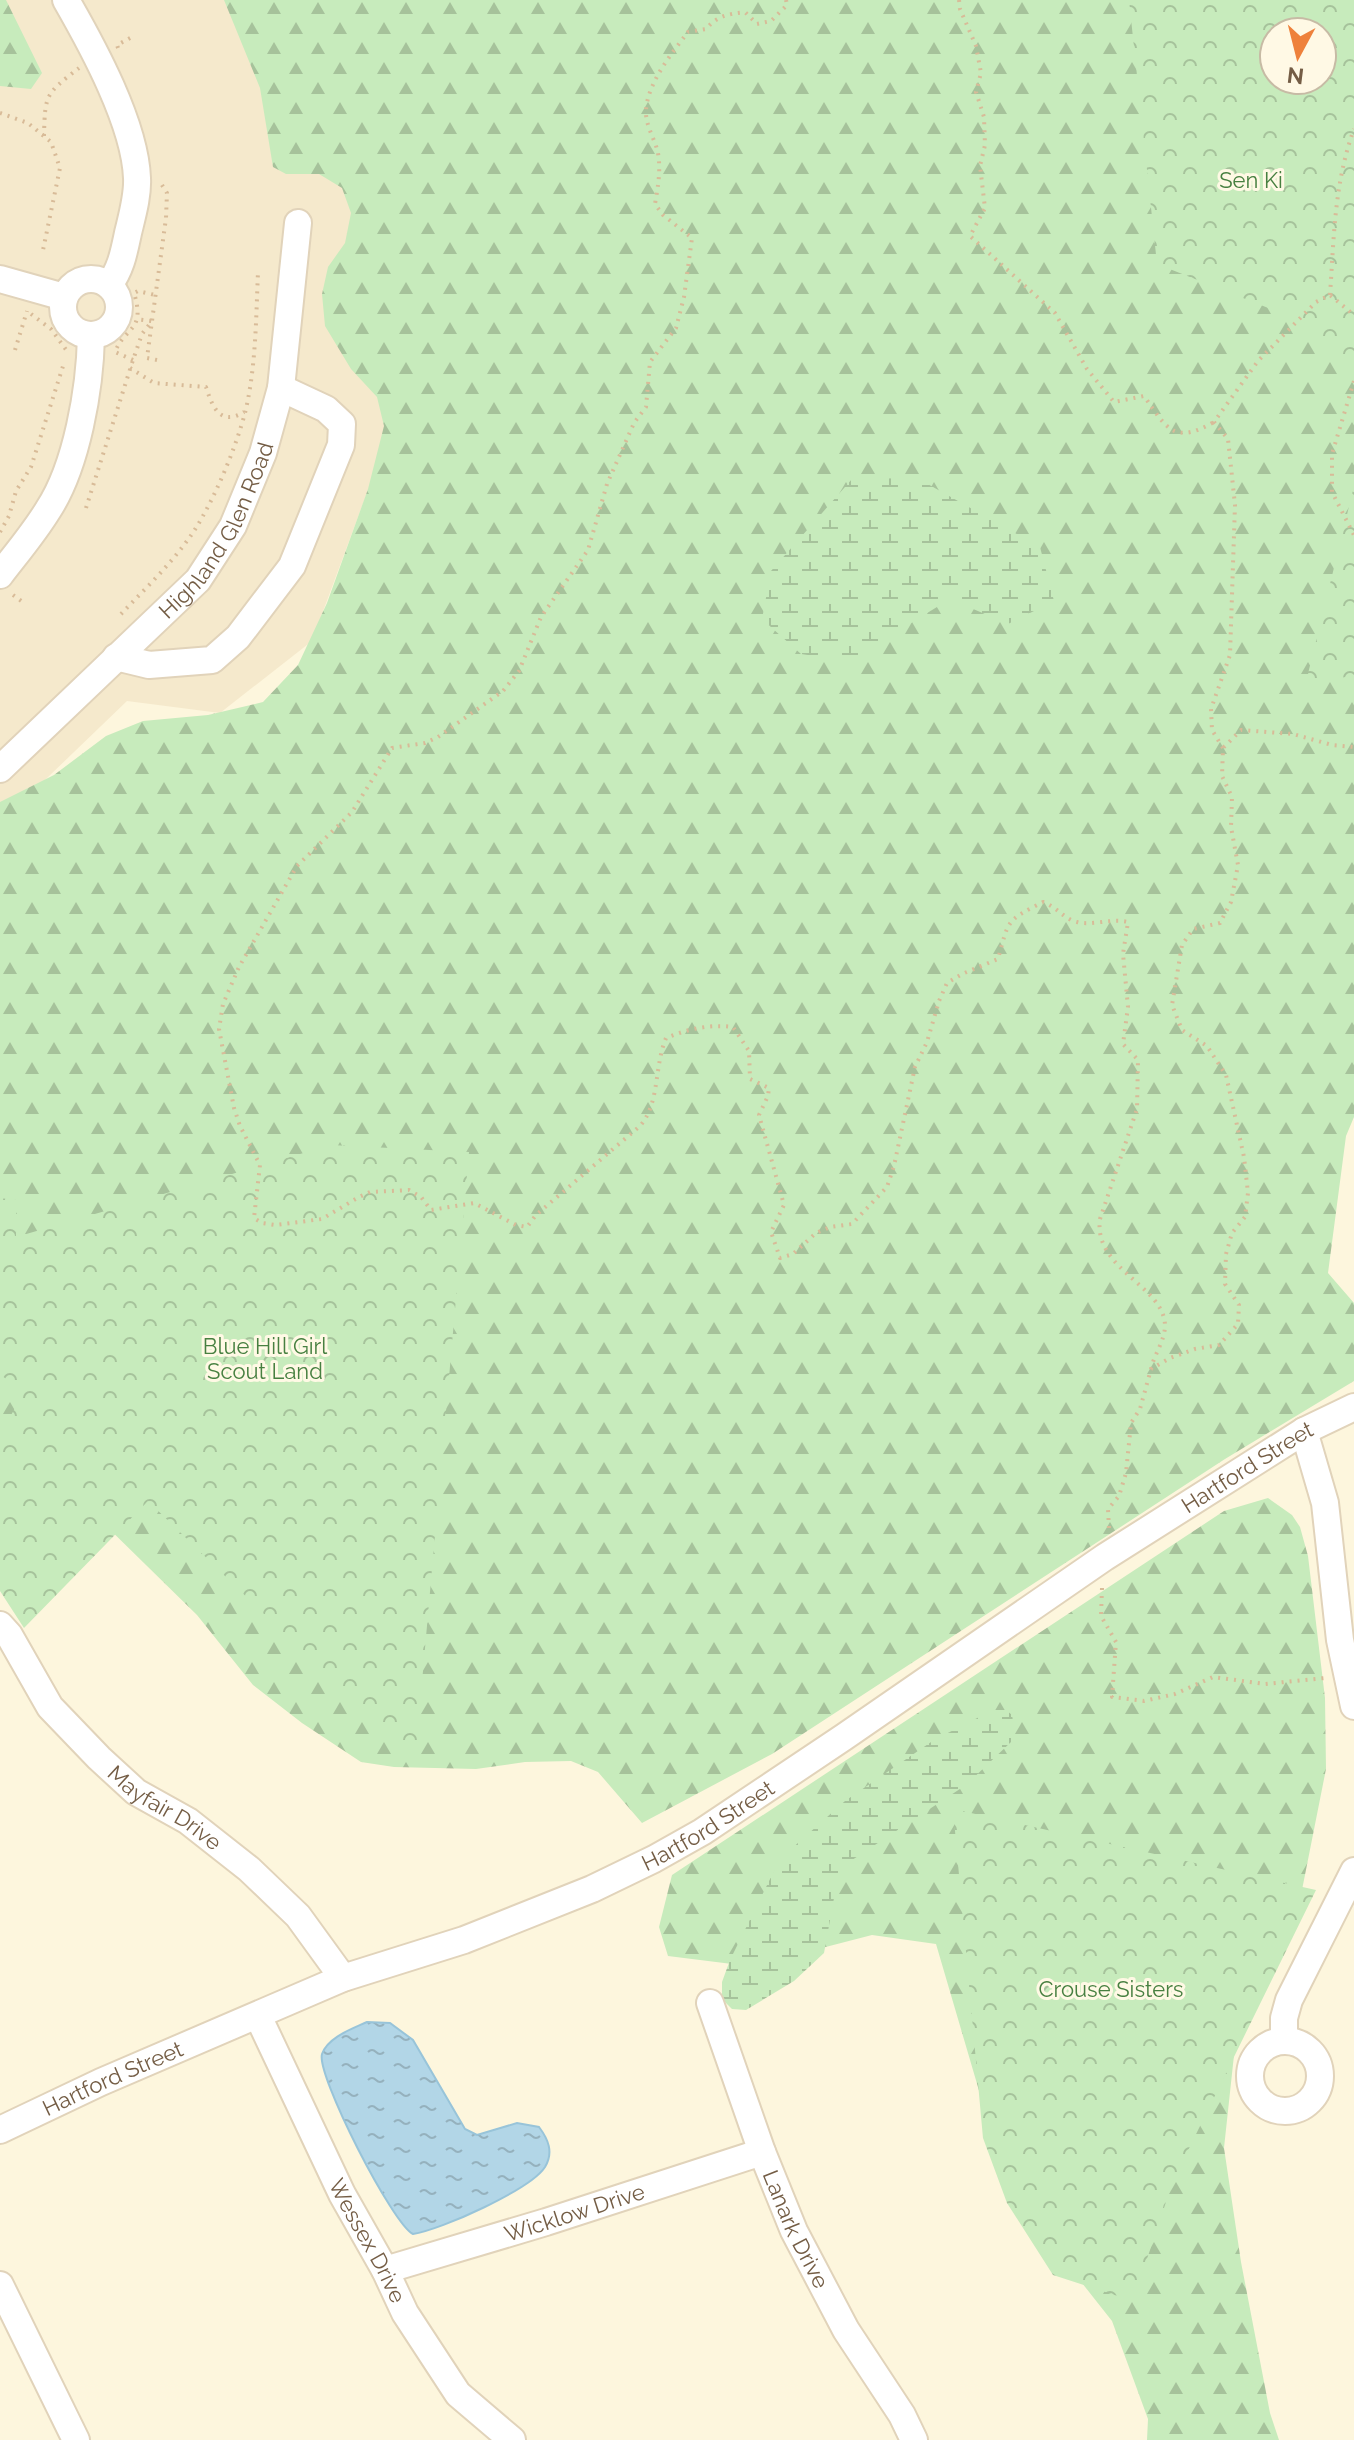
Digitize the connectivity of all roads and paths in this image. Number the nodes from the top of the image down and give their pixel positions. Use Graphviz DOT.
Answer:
graph roads {
  1 [pos="66,0"];
  2 [pos="786,0"];
  3 [pos="959,0"];
  4 [pos="84,64"];
  5 [pos="0,113"];
  6 [pos="1354,129"];
  7 [pos="44,136"];
  8 [pos="298,223"];
  9 [pos="42,255"];
  10 [pos="258,272"];
  11 [pos="0,279"];
  12 [pos="109,285"];
  13 [pos="155,295"];
  14 [pos="1330,295"];
  15 [pos="64,297"];
  16 [pos="1354,315"];
  17 [pos="136,319"];
  18 [pos="91,336"];
  19 [pos="15,350"];
  20 [pos="133,360"];
  21 [pos="130,368"];
  22 [pos="1354,381"];
  23 [pos="281,388"];
  24 [pos="245,412"];
  25 [pos="1214,422"];
  26 [pos="86,508"];
  27 [pos="0,532"];
  28 [pos="1354,535"];
  29 [pos="4,583"];
  30 [pos="24,603"];
  31 [pos="121,614"];
  32 [pos="116,657"];
  33 [pos="1354,747"];
  34 [pos="1223,748"];
  35 [pos="0,769"];
  36 [pos="1151,1369"];
  37 [pos="1354,1407"];
  38 [pos="1304,1431"];
  39 [pos="1105,1557"];
  40 [pos="0,1625"];
  41 [pos="1346,1675"];
  42 [pos="1354,1706"];
  43 [pos="1354,1871"];
  44 [pos="343,1978"];
  45 [pos="710,2003"];
  46 [pos="258,2016"];
  47 [pos="1284,2041"];
  48 [pos="0,2130"];
  49 [pos="762,2152"];
  50 [pos="385,2270"];
  51 [pos="0,2285"];
  52 [pos="75,2440"];
  53 [pos="512,2440"];
  54 [pos="914,2440"];
  1 -- 12 [label="street"];
  2 -- 36 [label="path"];
  3 -- 25 [label="path"];
  4 -- 7 [label="path"];
  5 -- 7 [label="path"];
  6 -- 14 [label="path"];
  7 -- 9 [label="path"];
  8 -- 23 [label="street, Highland Glen Road"];
  10 -- 24 [label="path"];
  11 -- 15 [label="street"];
  12 -- 15 [label="street"];
  12 -- 18 [label="street"];
  13 -- 17 [label="path"];
  14 -- 16 [label="path"];
  14 -- 25 [label="path"];
  15 -- 18 [label="street"];
  17 -- 20 [label="path"];
  17 -- 20 [label="path"];
  18 -- 29 [label="street"];
  19 -- 27 [label="path"];
  20 -- 21 [label="path"];
  21 -- 24 [label="path"];
  21 -- 26 [label="path"];
  22 -- 28 [label="path"];
  23 -- 32 [label="street, Highland Glen Road"];
  23 -- 32 [label="street"];
  24 -- 31 [label="path"];
  25 -- 34 [label="path"];
  29 -- 30 [label="path"];
  32 -- 35 [label="street, Highland Glen Road"];
  33 -- 34 [label="path"];
  34 -- 36 [label="path"];
  36 -- 39 [label="path"];
  37 -- 38 [label="street, Hartford Street"];
  38 -- 39 [label="street, Hartford Street"];
  38 -- 41 [label="street"];
  39 -- 41 [label="path"];
  39 -- 44 [label="street, Hartford Street"];
  40 -- 44 [label="street, Mayfair Drive"];
  41 -- 42 [label="street"];
  43 -- 47 [label="street"];
  44 -- 46 [label="street, Hartford Street"];
  45 -- 49 [label="street, Lanark Drive"];
  46 -- 48 [label="street, Hartford Street"];
  46 -- 50 [label="street, Wessex Drive"];
  49 -- 50 [label="street, Wicklow Drive"];
  49 -- 54 [label="street, Lanark Drive"];
  50 -- 53 [label="street, Wessex Drive"];
  51 -- 52 [label="street"];
}
